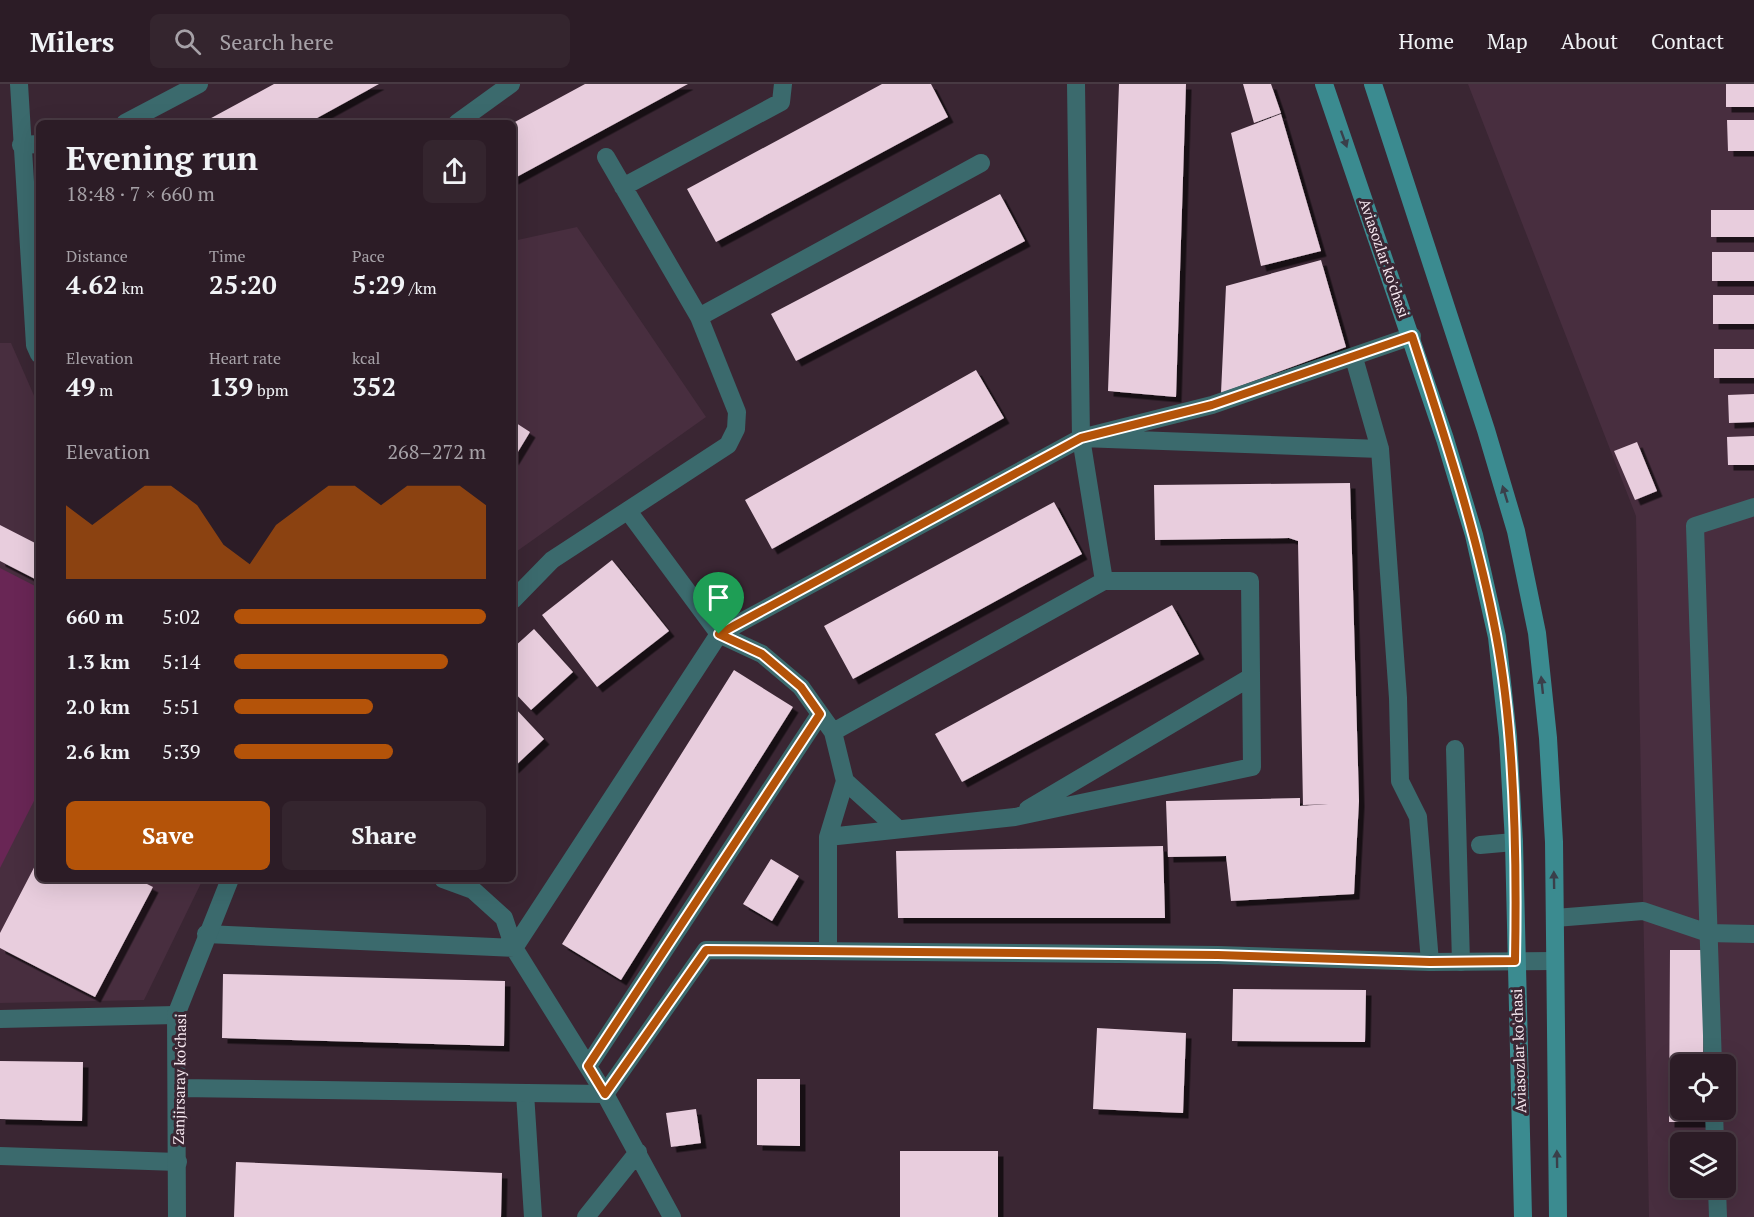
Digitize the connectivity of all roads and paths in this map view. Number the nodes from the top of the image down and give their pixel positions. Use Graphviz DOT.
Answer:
graph roads {
  1 [pos="19,84"];
  2 [pos="200,84"];
  3 [pos="511,84"];
  4 [pos="783,84"];
  5 [pos="1076,84"];
  6 [pos="1324,84"];
  7 [pos="1373,84"];
  8 [pos="130,120"];
  9 [pos="462,120"];
  10 [pos="30,145"];
  11 [pos="606,157"];
  12 [pos="981,163"];
  13 [pos="623,187"];
  14 [pos="699,317"];
  15 [pos="1412,336"];
  16 [pos="36,347"];
  17 [pos="1354,358"];
  18 [pos="1081,438"];
  19 [pos="1380,449"];
  20 [pos="1754,507"];
  21 [pos="628,511"];
  22 [pos="1104,580"];
  23 [pos="516,597"];
  24 [pos="719,634"];
  25 [pos="1251,677"];
  26 [pos="820,714"];
  27 [pos="833,732"];
  28 [pos="1455,749"];
  29 [pos="845,781"];
  30 [pos="1014,817"];
  31 [pos="898,829"];
  32 [pos="828,837"];
  33 [pos="1514,842"];
  34 [pos="1480,845"];
  35 [pos="229,882"];
  36 [pos="451,882"];
  37 [pos="1555,918"];
  38 [pos="1708,933"];
  39 [pos="206,934"];
  40 [pos="1754,934"];
  41 [pos="514,948"];
  42 [pos="828,950"];
  43 [pos="1515,961"];
  44 [pos="1555,961"];
  45 [pos="1430,962"];
  46 [pos="1461,962"];
  47 [pos="176,1015"];
  48 [pos="0,1019"];
  49 [pos="1713,1054"];
  50 [pos="588,1066"];
  51 [pos="178,1088"];
  52 [pos="525,1093"];
  53 [pos="605,1094"];
  54 [pos="638,1152"];
  55 [pos="0,1156"];
  56 [pos="178,1162"];
  57 [pos="1717,1198"];
  58 [pos="177,1217"];
  59 [pos="533,1217"];
  60 [pos="586,1217"];
  61 [pos="672,1217"];
  62 [pos="1523,1217"];
  63 [pos="1558,1217"];
  64 [pos="1718,1217"];
  1 -- 10 [label="street"];
  2 -- 8 [label="street"];
  3 -- 9 [label="street"];
  4 -- 13 [label="street"];
  5 -- 18 [label="street"];
  6 -- 15 [label="main road, Aviasozlar ko'chasi, one-way"];
  37 -- 7 [label="main road, one-way"];
  10 -- 16 [label="street"];
  11 -- 13 [label="street"];
  12 -- 14 [label="street"];
  13 -- 14 [label="street"];
  14 -- 21 [label="street"];
  15 -- 17 [label="street"];
  15 -- 33 [label="main road, Aviasozlar ko'chasi"];
  17 -- 18 [label="street"];
  17 -- 19 [label="street"];
  18 -- 19 [label="street"];
  18 -- 22 [label="street"];
  18 -- 24 [label="street"];
  19 -- 45 [label="street"];
  20 -- 38 [label="street"];
  21 -- 23 [label="street"];
  21 -- 24 [label="street"];
  22 -- 25 [label="street"];
  22 -- 27 [label="street"];
  24 -- 26 [label="street"];
  24 -- 41 [label="street"];
  25 -- 30 [label="street"];
  25 -- 30 [label="street"];
  26 -- 27 [label="street"];
  26 -- 50 [label="street"];
  27 -- 29 [label="street"];
  28 -- 46 [label="street"];
  29 -- 31 [label="street"];
  29 -- 32 [label="street"];
  30 -- 31 [label="street"];
  31 -- 32 [label="street"];
  32 -- 42 [label="street"];
  33 -- 34 [label="street"];
  33 -- 43 [label="main road, Aviasozlar ko'chasi"];
  35 -- 39 [label="street, Zanjirsaray ko'chasi"];
  36 -- 41 [label="street"];
  37 -- 38 [label="street"];
  37 -- 44 [label="main road"];
  38 -- 40 [label="street"];
  38 -- 49 [label="street"];
  39 -- 41 [label="street"];
  39 -- 47 [label="street, Zanjirsaray ko'chasi"];
  41 -- 50 [label="street"];
  42 -- 45 [label="street"];
  42 -- 53 [label="street"];
  43 -- 44 [label="street"];
  43 -- 46 [label="street"];
  43 -- 62 [label="main road, Aviasozlar ko'chasi"];
  63 -- 44 [label="main road, one-way"];
  45 -- 46 [label="street"];
  47 -- 48 [label="street"];
  47 -- 51 [label="street, Zanjirsaray ko'chasi"];
  50 -- 53 [label="street"];
  51 -- 52 [label="street"];
  51 -- 56 [label="street, Zanjirsaray ko'chasi"];
  52 -- 53 [label="street"];
  52 -- 59 [label="street"];
  53 -- 54 [label="street"];
  54 -- 60 [label="street"];
  54 -- 61 [label="street"];
  55 -- 56 [label="street"];
  56 -- 58 [label="street, Zanjirsaray ko'chasi"];
  57 -- 64 [label="street"];
}
